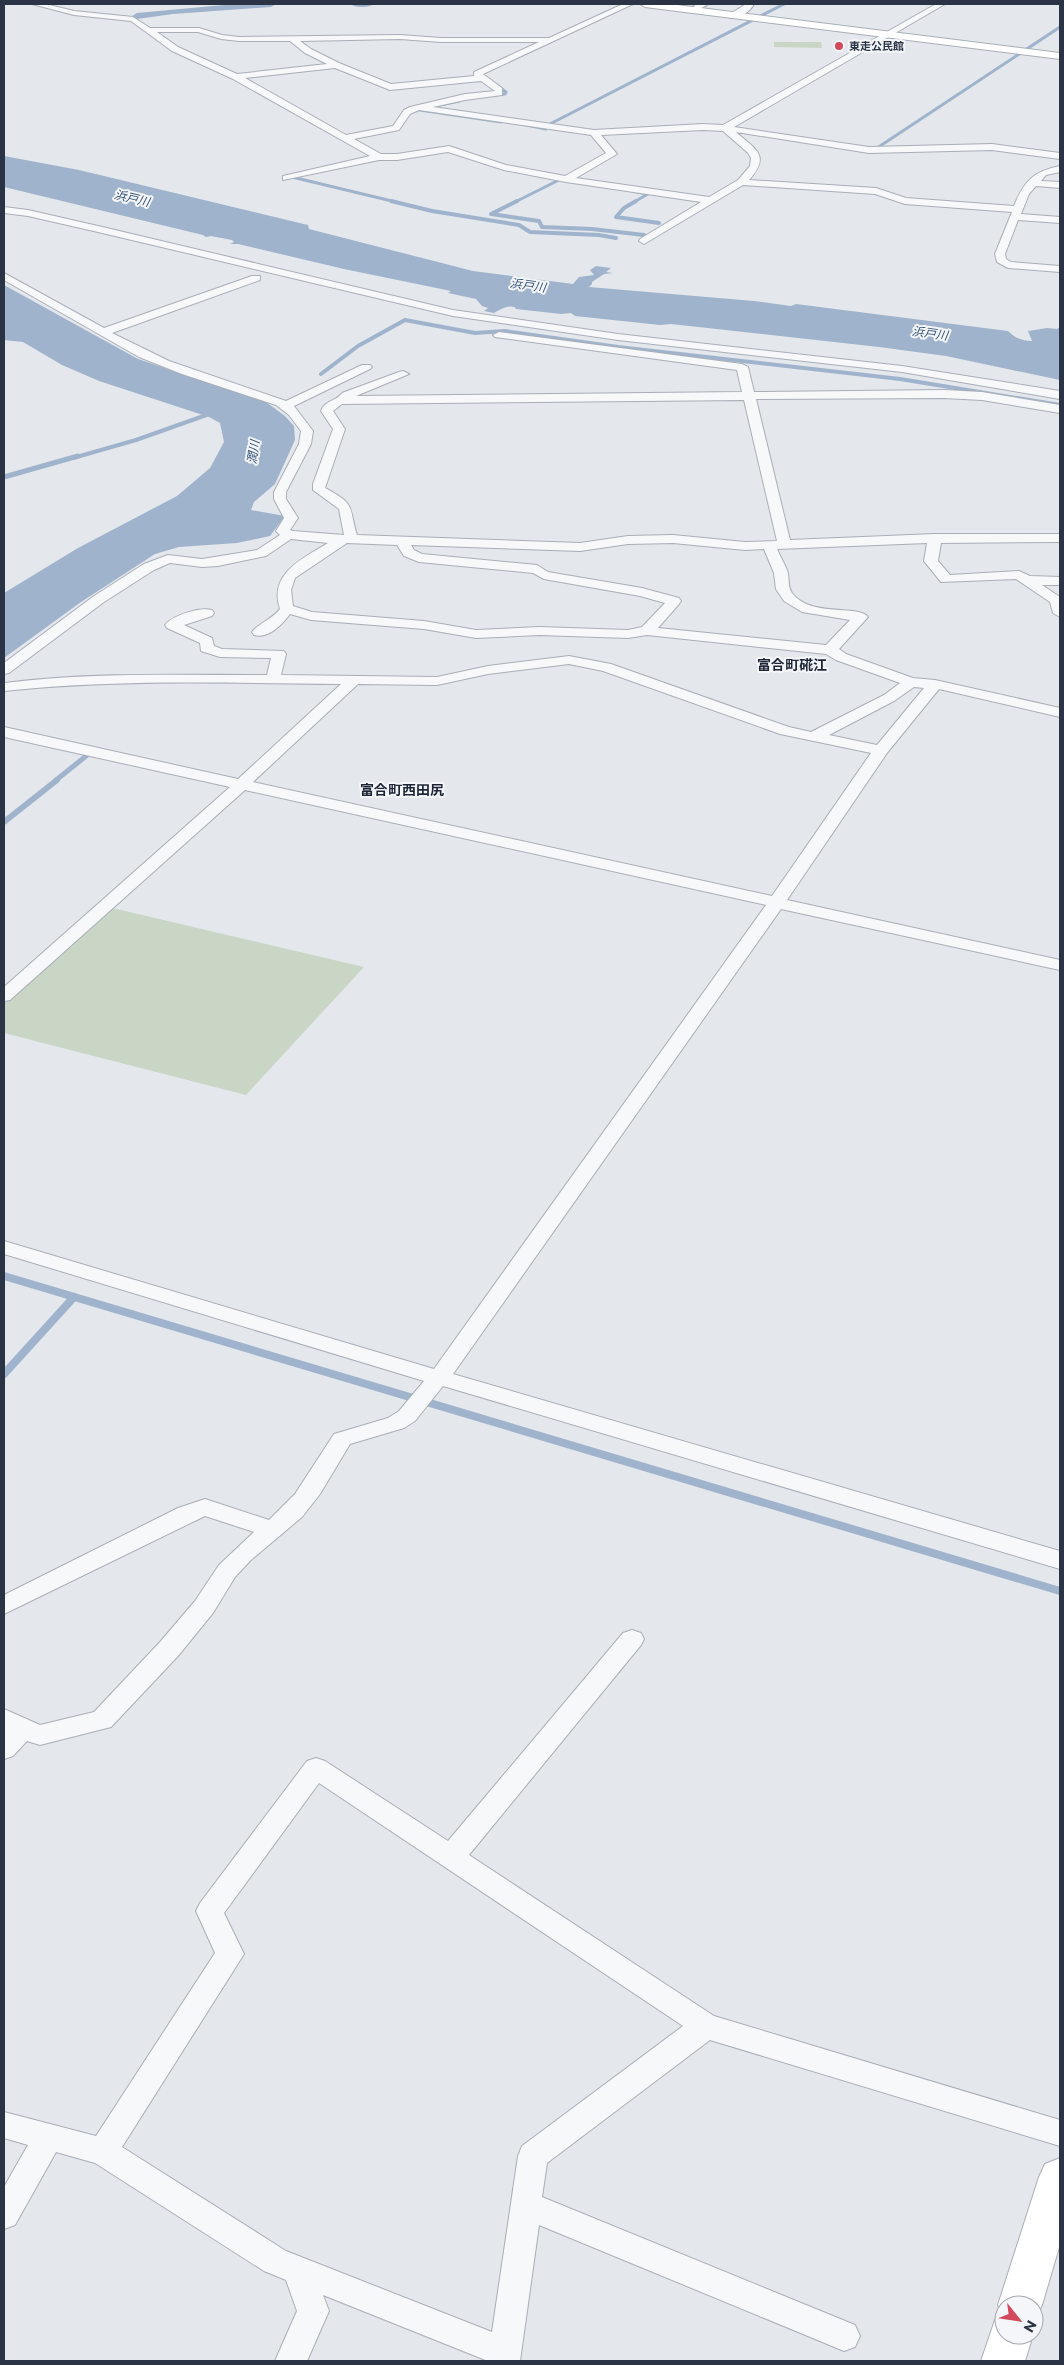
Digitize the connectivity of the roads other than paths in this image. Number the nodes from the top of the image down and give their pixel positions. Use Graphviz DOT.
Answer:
graph roads {
  1 [pos="36,4"];
  2 [pos="628,4"];
  3 [pos="645,4"];
  4 [pos="750,4"];
  5 [pos="941,4"];
  6 [pos="694,7"];
  7 [pos="733,16"];
  8 [pos="148,30"];
  9 [pos="884,35"];
  10 [pos="292,38"];
  11 [pos="549,40"];
  12 [pos="1060,56"];
  13 [pos="336,66"];
  14 [pos="236,77"];
  15 [pos="481,78"];
  16 [pos="421,108"];
  17 [pos="725,128"];
  18 [pos="594,133"];
  19 [pos="345,138"];
  20 [pos="1059,154"];
  21 [pos="379,157"];
  22 [pos="1060,169"];
  23 [pos="286,178"];
  24 [pos="566,179"];
  25 [pos="741,182"];
  26 [pos="1032,183"];
  27 [pos="1060,185"];
  28 [pos="711,200"];
  29 [pos="4,210"];
  30 [pos="1017,213"];
  31 [pos="1060,220"];
  32 [pos="644,241"];
  33 [pos="1060,269"];
  34 [pos="4,276"];
  35 [pos="256,278"];
  36 [pos="103,332"];
  37 [pos="499,335"];
  38 [pos="366,367"];
  39 [pos="403,374"];
  40 [pos="1060,395"];
  41 [pos="749,396"];
  42 [pos="339,400"];
  43 [pos="287,405"];
  44 [pos="1060,409"];
  45 [pos="294,536"];
  46 [pos="935,538"];
  47 [pos="1060,538"];
  48 [pos="344,540"];
  49 [pos="402,540"];
  50 [pos="784,543"];
  51 [pos="768,544"];
  52 [pos="1028,580"];
  53 [pos="1060,580"];
  54 [pos="287,609"];
  55 [pos="207,613"];
  56 [pos="1060,614"];
  57 [pos="647,631"];
  58 [pos="259,632"];
  59 [pos="830,650"];
  60 [pos="4,670"];
  61 [pos="273,679"];
  62 [pos="354,680"];
  63 [pos="911,682"];
  64 [pos="935,684"];
  65 [pos="4,687"];
  66 [pos="1060,712"];
  67 [pos="4,732"];
  68 [pos="813,737"];
  69 [pos="881,750"];
  70 [pos="241,785"];
  71 [pos="776,903"];
  72 [pos="1060,965"];
  73 [pos="4,996"];
  74 [pos="4,1247"];
  75 [pos="435,1380"];
  76 [pos="272,1530"];
  77 [pos="1060,1560"];
  78 [pos="4,1605"];
  79 [pos="632,1639"];
  80 [pos="13,1724"];
  81 [pos="4,1750"];
  82 [pos="451,1857"];
  83 [pos="706,2026"];
  84 [pos="4,2124"];
  85 [pos="1060,2134"];
  86 [pos="49,2136"];
  87 [pos="103,2151"];
  88 [pos="1060,2177"];
  89 [pos="526,2205"];
  90 [pos="4,2215"];
  91 [pos="298,2270"];
  92 [pos="1023,2295"];
  93 [pos="844,2336"];
  94 [pos="1008,2345"];
  95 [pos="504,2357"];
  96 [pos="290,2361"];
  97 [pos="1003,2361"];
  1 -- 8 [label="street"];
  2 -- 11 [label="street"];
  3 -- 6 [label="street"];
  4 -- 7 [label="street"];
  5 -- 9 [label="street"];
  6 -- 7 [label="street"];
  7 -- 9 [label="street"];
  8 -- 10 [label="street"];
  8 -- 14 [label="street"];
  9 -- 12 [label="street"];
  9 -- 17 [label="street"];
  10 -- 11 [label="street"];
  10 -- 13 [label="street"];
  11 -- 15 [label="street"];
  13 -- 14 [label="street"];
  13 -- 15 [label="street"];
  14 -- 19 [label="street"];
  15 -- 16 [label="street"];
  16 -- 18 [label="street"];
  16 -- 19 [label="street"];
  17 -- 18 [label="street"];
  17 -- 20 [label="street"];
  17 -- 25 [label="street"];
  18 -- 24 [label="street"];
  19 -- 21 [label="street"];
  21 -- 23 [label="street"];
  21 -- 24 [label="street"];
  22 -- 26 [label="street"];
  24 -- 28 [label="street"];
  25 -- 28 [label="street"];
  25 -- 30 [label="street"];
  26 -- 27 [label="street"];
  26 -- 30 [label="street"];
  28 -- 32 [label="street"];
  29 -- 40 [label="street"];
  30 -- 31 [label="street"];
  30 -- 33 [label="street"];
  34 -- 36 [label="street"];
  35 -- 36 [label="street"];
  36 -- 43 [label="street"];
  37 -- 41 [label="street"];
  38 -- 43 [label="street"];
  39 -- 42 [label="street"];
  41 -- 42 [label="street"];
  41 -- 44 [label="street"];
  41 -- 50 [label="street"];
  42 -- 48 [label="street"];
  43 -- 45 [label="street"];
  45 -- 48 [label="street"];
  45 -- 60 [label="street"];
  46 -- 47 [label="street"];
  46 -- 50 [label="street"];
  46 -- 52 [label="street"];
  48 -- 49 [label="street"];
  48 -- 54 [label="street"];
  49 -- 51 [label="street"];
  49 -- 57 [label="street"];
  50 -- 51 [label="street"];
  51 -- 59 [label="street"];
  52 -- 53 [label="street"];
  52 -- 56 [label="street"];
  54 -- 57 [label="street"];
  54 -- 58 [label="street"];
  55 -- 61 [label="street"];
  57 -- 59 [label="street"];
  59 -- 63 [label="street"];
  61 -- 62 [label="street"];
  61 -- 65 [label="street"];
  62 -- 68 [label="street"];
  62 -- 70 [label="street"];
  63 -- 64 [label="street"];
  63 -- 68 [label="street"];
  64 -- 66 [label="street"];
  64 -- 69 [label="street"];
  67 -- 70 [label="street"];
  68 -- 69 [label="street"];
  69 -- 71 [label="street"];
  70 -- 71 [label="street"];
  70 -- 73 [label="street"];
  71 -- 72 [label="street"];
  71 -- 75 [label="street"];
  74 -- 75 [label="street"];
  75 -- 76 [label="street"];
  75 -- 77 [label="street"];
  76 -- 78 [label="street"];
  76 -- 80 [label="street"];
  79 -- 82 [label="street"];
  80 -- 81 [label="street"];
  82 -- 83 [label="street"];
  82 -- 87 [label="street"];
  83 -- 85 [label="street"];
  83 -- 89 [label="street"];
  84 -- 86 [label="street"];
  86 -- 87 [label="street"];
  86 -- 90 [label="street"];
  87 -- 91 [label="street"];
  88 -- 92 [label="street"];
  89 -- 93 [label="street"];
  89 -- 95 [label="street"];
  91 -- 95 [label="street"];
  91 -- 96 [label="street"];
  94 -- 97 [label="street"];
}
